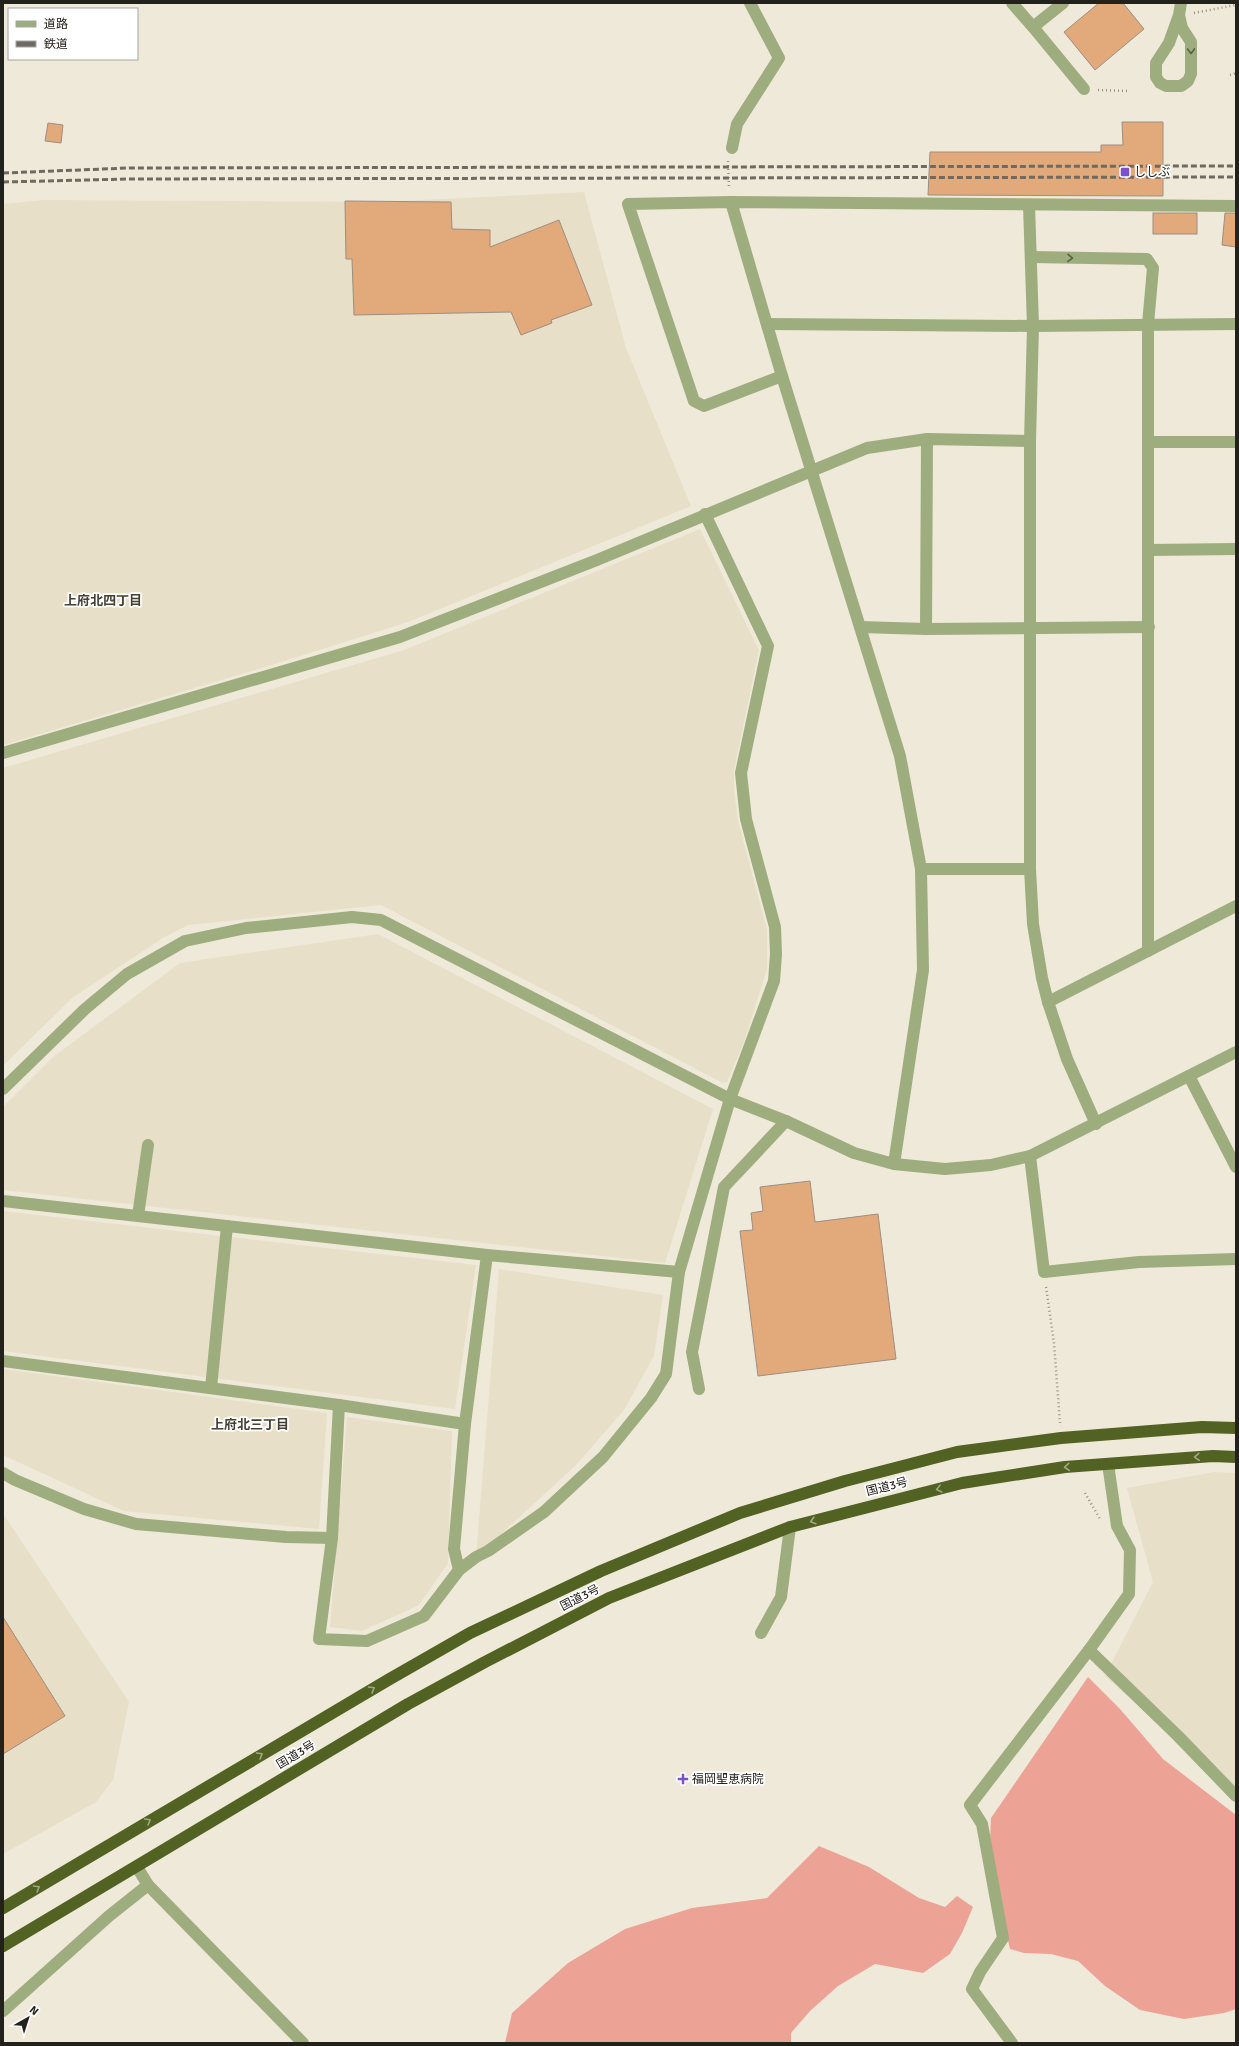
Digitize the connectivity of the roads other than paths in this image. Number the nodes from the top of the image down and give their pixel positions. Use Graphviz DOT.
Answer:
graph roads {
  1 [pos="750,3"];
  2 [pos="1012,3"];
  3 [pos="1063,3"];
  4 [pos="1180,9"];
  5 [pos="1033,27"];
  6 [pos="1084,89"];
  7 [pos="732,148"];
  8 [pos="731,202"];
  9 [pos="1029,205"];
  10 [pos="1236,206"];
  11 [pos="1031,257"];
  12 [pos="768,324"];
  13 [pos="1148,324"];
  14 [pos="1236,324"];
  15 [pos="1033,326"];
  16 [pos="782,376"];
  17 [pos="927,439"];
  18 [pos="1030,441"];
  19 [pos="1149,442"];
  20 [pos="1236,442"];
  21 [pos="812,470"];
  22 [pos="705,514"];
  23 [pos="1236,549"];
  24 [pos="1149,550"];
  25 [pos="860,627"];
  26 [pos="1149,627"];
  27 [pos="1031,628"];
  28 [pos="926,629"];
  29 [pos="3,753"];
  30 [pos="921,869"];
  31 [pos="1030,869"];
  32 [pos="1236,906"];
  33 [pos="1148,952"];
  34 [pos="1048,1002"];
  35 [pos="1236,1052"];
  36 [pos="1189,1076"];
  37 [pos="3,1089"];
  38 [pos="730,1099"];
  39 [pos="786,1121"];
  40 [pos="1096,1124"];
  41 [pos="148,1145"];
  42 [pos="1030,1156"];
  43 [pos="894,1164"];
  44 [pos="1236,1167"];
  45 [pos="3,1201"];
  46 [pos="138,1216"];
  47 [pos="227,1226"];
  48 [pos="487,1255"];
  49 [pos="1236,1259"];
  50 [pos="679,1272"];
  51 [pos="3,1360"];
  52 [pos="211,1388"];
  53 [pos="699,1389"];
  54 [pos="339,1405"];
  55 [pos="465,1424"];
  56 [pos="1236,1428"];
  57 [pos="1236,1457"];
  58 [pos="1108,1464"];
  59 [pos="3,1472"];
  60 [pos="790,1527"];
  61 [pos="332,1538"];
  62 [pos="459,1570"];
  63 [pos="761,1633"];
  64 [pos="1089,1650"];
  65 [pos="1236,1796"];
  66 [pos="137,1866"];
  67 [pos="148,1885"];
  68 [pos="3,1908"];
  69 [pos="3,1946"];
  70 [pos="3,2011"];
  71 [pos="304,2043"];
  72 [pos="1012,2043"];
  1 -- 7 [label="street"];
  2 -- 5 [label="street"];
  3 -- 5 [label="street"];
  4 -- 4 [label="street, one-way"];
  5 -- 6 [label="street"];
  8 -- 9 [label="street"];
  8 -- 12 [label="street"];
  8 -- 16 [label="street"];
  9 -- 10 [label="street"];
  9 -- 11 [label="street"];
  11 -- 13 [label="street, one-way"];
  11 -- 15 [label="street"];
  12 -- 15 [label="street"];
  12 -- 16 [label="street"];
  13 -- 14 [label="street"];
  13 -- 15 [label="street"];
  13 -- 19 [label="street"];
  15 -- 18 [label="street"];
  16 -- 21 [label="street"];
  17 -- 18 [label="street"];
  17 -- 21 [label="street"];
  17 -- 28 [label="street"];
  18 -- 27 [label="street"];
  19 -- 20 [label="street"];
  19 -- 24 [label="street"];
  21 -- 22 [label="street"];
  21 -- 25 [label="street"];
  22 -- 29 [label="street"];
  22 -- 38 [label="street"];
  23 -- 24 [label="street"];
  24 -- 26 [label="street"];
  25 -- 28 [label="street"];
  25 -- 30 [label="street"];
  26 -- 27 [label="street"];
  26 -- 33 [label="street"];
  27 -- 28 [label="street"];
  27 -- 31 [label="street"];
  30 -- 31 [label="street"];
  30 -- 43 [label="street"];
  31 -- 34 [label="street"];
  32 -- 33 [label="street"];
  33 -- 34 [label="street"];
  34 -- 40 [label="street"];
  35 -- 36 [label="street"];
  36 -- 40 [label="street"];
  36 -- 44 [label="street"];
  37 -- 38 [label="street"];
  38 -- 39 [label="street"];
  38 -- 50 [label="street"];
  39 -- 43 [label="street"];
  39 -- 53 [label="street"];
  40 -- 42 [label="street"];
  41 -- 46 [label="street"];
  42 -- 43 [label="street"];
  42 -- 49 [label="street"];
  45 -- 46 [label="street"];
  46 -- 47 [label="street"];
  47 -- 48 [label="street"];
  47 -- 52 [label="street"];
  48 -- 50 [label="street"];
  48 -- 55 [label="street"];
  50 -- 62 [label="street"];
  51 -- 52 [label="street"];
  52 -- 54 [label="street"];
  54 -- 55 [label="street"];
  54 -- 61 [label="street"];
  55 -- 62 [label="street"];
  68 -- 56 [label="highway, 国道3号, one-way"];
  57 -- 58 [label="highway, 国道3号, one-way"];
  58 -- 60 [label="highway, 国道3号, one-way"];
  58 -- 64 [label="street"];
  59 -- 61 [label="street"];
  60 -- 63 [label="street"];
  60 -- 66 [label="highway, 国道3号"];
  61 -- 62 [label="street"];
  64 -- 65 [label="street"];
  64 -- 72 [label="street"];
  66 -- 67 [label="street"];
  66 -- 69 [label="highway, 国道3号"];
  67 -- 70 [label="street"];
  67 -- 71 [label="street"];
}
